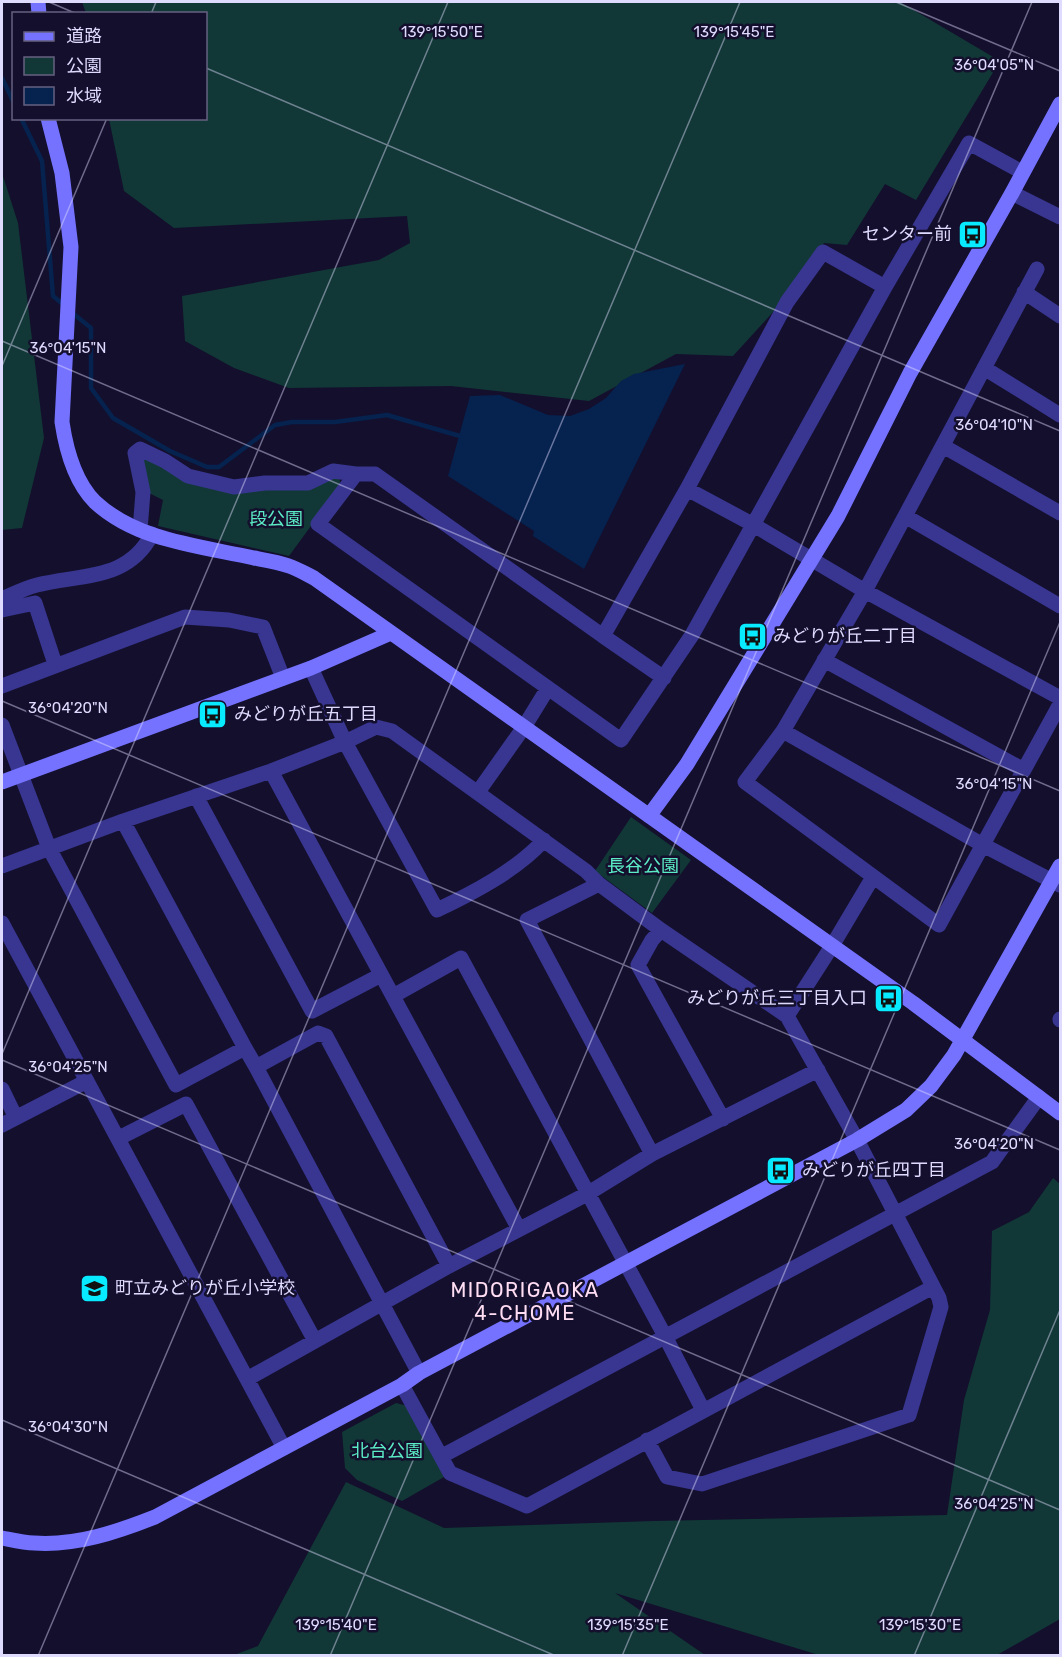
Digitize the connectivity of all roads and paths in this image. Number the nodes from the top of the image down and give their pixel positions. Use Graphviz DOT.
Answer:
graph roads {
  1 [pos="1060,104"];
  2 [pos="49,120"];
  3 [pos="1022,172"];
  4 [pos="1012,193"];
  5 [pos="1060,217"];
  6 [pos="1036,269"];
  7 [pos="885,286"];
  8 [pos="1024,292"];
  9 [pos="1060,316"];
  10 [pos="984,368"];
  11 [pos="1060,416"];
  12 [pos="943,446"];
  13 [pos="356,474"];
  14 [pos="687,489"];
  15 [pos="1060,513"];
  16 [pos="905,516"];
  17 [pos="752,524"];
  18 [pos="146,532"];
  19 [pos="811,560"];
  20 [pos="865,591"];
  21 [pos="2,599"];
  22 [pos="1060,606"];
  23 [pos="2,610"];
  24 [pos="391,633"];
  25 [pos="603,636"];
  26 [pos="824,660"];
  27 [pos="55,664"];
  28 [pos="311,668"];
  29 [pos="283,678"];
  30 [pos="664,678"];
  31 [pos="2,686"];
  32 [pos="548,688"];
  33 [pos="1060,698"];
  34 [pos="1060,704"];
  35 [pos="2,725"];
  36 [pos="524,727"];
  37 [pos="783,731"];
  38 [pos="345,742"];
  39 [pos="1024,770"];
  40 [pos="271,771"];
  41 [pos="21,775"];
  42 [pos="2,782"];
  43 [pos="478,792"];
  44 [pos="196,796"];
  45 [pos="649,816"];
  46 [pos="123,822"];
  47 [pos="544,840"];
  48 [pos="983,845"];
  49 [pos="49,848"];
  50 [pos="2,866"];
  51 [pos="1060,866"];
  52 [pos="873,877"];
  53 [pos="1057,883"];
  54 [pos="599,884"];
  55 [pos="2,923"];
  56 [pos="661,930"];
  57 [pos="832,946"];
  58 [pos="381,975"];
  59 [pos="393,996"];
  60 [pos="787,1016"];
  61 [pos="963,1041"];
  62 [pos="245,1048"];
  63 [pos="256,1066"];
  64 [pos="818,1070"];
  65 [pos="87,1081"];
  66 [pos="2,1089"];
  67 [pos="1039,1097"];
  68 [pos="1060,1113"];
  69 [pos="16,1118"];
  70 [pos="723,1119"];
  71 [pos="2,1125"];
  72 [pos="119,1138"];
  73 [pos="857,1140"];
  74 [pos="652,1154"];
  75 [pos="587,1194"];
  76 [pos="895,1214"];
  77 [pos="519,1229"];
  78 [pos="624,1264"];
  79 [pos="449,1266"];
  80 [pos="933,1287"];
  81 [pos="382,1305"];
  82 [pos="666,1338"];
  83 [pos="315,1341"];
  84 [pos="419,1373"];
  85 [pos="248,1379"];
  86 [pos="402,1385"];
  87 [pos="703,1410"];
  88 [pos="647,1440"];
  89 [pos="284,1448"];
  90 [pos="442,1456"];
  91 [pos="2,1538"];
  1 -- 3 [label="street"];
  2 -- 18 [label="street"];
  3 -- 4 [label="street"];
  3 -- 7 [label="street"];
  4 -- 5 [label="street"];
  4 -- 19 [label="street"];
  6 -- 8 [label="street"];
  7 -- 14 [label="street"];
  7 -- 17 [label="street"];
  8 -- 9 [label="street"];
  8 -- 10 [label="street"];
  10 -- 11 [label="street"];
  10 -- 12 [label="street"];
  12 -- 15 [label="street"];
  12 -- 16 [label="street"];
  13 -- 18 [label="street"];
  13 -- 25 [label="street"];
  13 -- 32 [label="street"];
  14 -- 17 [label="street"];
  14 -- 25 [label="street"];
  16 -- 20 [label="street"];
  16 -- 22 [label="street"];
  17 -- 19 [label="street"];
  17 -- 30 [label="street"];
  18 -- 21 [label="street"];
  18 -- 24 [label="street"];
  19 -- 20 [label="street"];
  19 -- 45 [label="street"];
  20 -- 26 [label="street"];
  20 -- 33 [label="street"];
  23 -- 27 [label="street"];
  24 -- 28 [label="street"];
  24 -- 36 [label="street"];
  25 -- 30 [label="street"];
  26 -- 37 [label="street"];
  26 -- 39 [label="street"];
  27 -- 29 [label="street"];
  27 -- 31 [label="street"];
  28 -- 29 [label="street"];
  28 -- 38 [label="street"];
  29 -- 41 [label="street"];
  30 -- 32 [label="street"];
  32 -- 36 [label="street"];
  34 -- 39 [label="street"];
  35 -- 41 [label="street"];
  36 -- 43 [label="street"];
  36 -- 45 [label="street"];
  37 -- 48 [label="street"];
  37 -- 52 [label="street"];
  38 -- 40 [label="street"];
  38 -- 43 [label="street"];
  38 -- 47 [label="street"];
  39 -- 48 [label="street"];
  40 -- 44 [label="street"];
  40 -- 58 [label="street"];
  41 -- 42 [label="street"];
  41 -- 49 [label="street"];
  43 -- 47 [label="street"];
  44 -- 46 [label="street"];
  44 -- 58 [label="street"];
  45 -- 57 [label="street"];
  46 -- 49 [label="street"];
  46 -- 62 [label="street"];
  47 -- 54 [label="street"];
  48 -- 52 [label="street"];
  48 -- 53 [label="street"];
  49 -- 50 [label="street"];
  49 -- 62 [label="street"];
  51 -- 53 [label="street"];
  52 -- 57 [label="street"];
  53 -- 61 [label="street"];
  54 -- 56 [label="street"];
  54 -- 74 [label="street"];
  55 -- 65 [label="street"];
  56 -- 60 [label="street"];
  56 -- 70 [label="street"];
  57 -- 60 [label="street"];
  57 -- 61 [label="street"];
  58 -- 59 [label="street"];
  59 -- 75 [label="street"];
  59 -- 77 [label="street"];
  60 -- 64 [label="street"];
  61 -- 67 [label="street"];
  61 -- 73 [label="street"];
  62 -- 63 [label="street"];
  63 -- 79 [label="street"];
  63 -- 81 [label="street"];
  64 -- 70 [label="street"];
  64 -- 73 [label="street"];
  65 -- 69 [label="street"];
  65 -- 72 [label="street"];
  66 -- 69 [label="street"];
  67 -- 68 [label="street"];
  67 -- 76 [label="street"];
  69 -- 71 [label="street"];
  70 -- 74 [label="street"];
  72 -- 83 [label="street"];
  72 -- 85 [label="street"];
  73 -- 76 [label="street"];
  73 -- 78 [label="street"];
  74 -- 75 [label="street"];
  75 -- 77 [label="street"];
  75 -- 78 [label="street"];
  76 -- 80 [label="street"];
  76 -- 82 [label="street"];
  77 -- 79 [label="street"];
  78 -- 82 [label="street"];
  78 -- 84 [label="street"];
  79 -- 81 [label="street"];
  80 -- 87 [label="street"];
  80 -- 88 [label="street"];
  81 -- 83 [label="street"];
  81 -- 84 [label="street"];
  82 -- 87 [label="street"];
  82 -- 90 [label="street"];
  83 -- 85 [label="street"];
  84 -- 86 [label="street"];
  85 -- 89 [label="street"];
  86 -- 89 [label="street"];
  86 -- 90 [label="street"];
  87 -- 88 [label="street"];
  88 -- 90 [label="street"];
  89 -- 91 [label="street"];
}
